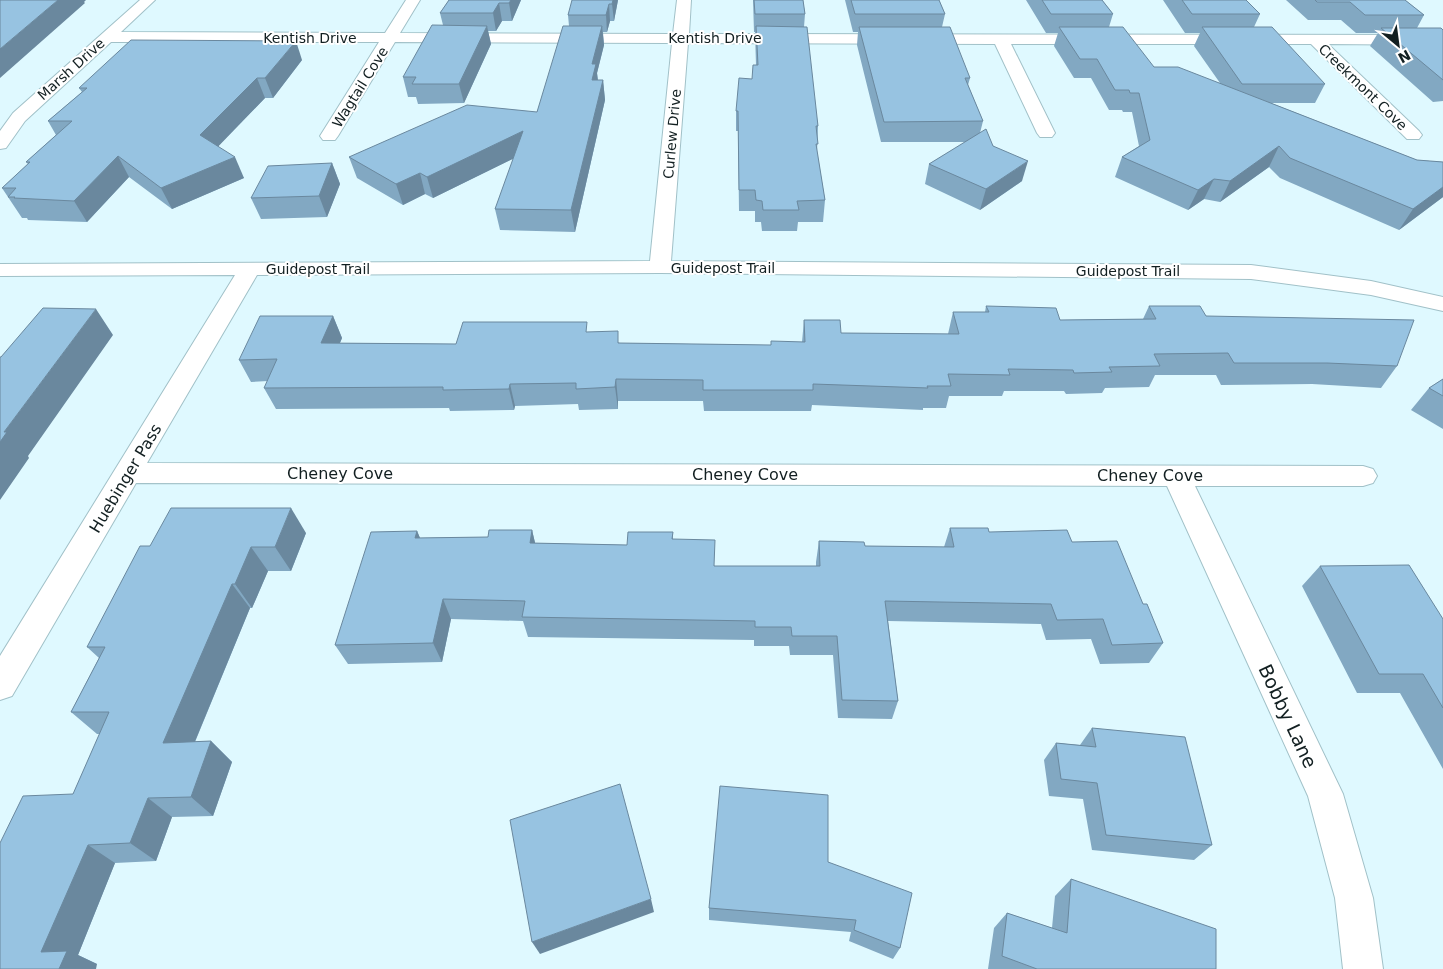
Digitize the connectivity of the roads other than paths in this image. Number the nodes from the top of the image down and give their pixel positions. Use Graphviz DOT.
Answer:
graph roads {
  1 [pos="148,0"];
  2 [pos="413,0"];
  3 [pos="684,0"];
  4 [pos="106,37"];
  5 [pos="390,38"];
  6 [pos="680,38"];
  7 [pos="1001,39"];
  8 [pos="1314,39"];
  9 [pos="1443,40"];
  10 [pos="1046,133"];
  11 [pos="1413,135"];
  12 [pos="329,136"];
  13 [pos="0,144"];
  14 [pos="660,267"];
  15 [pos="0,270"];
  16 [pos="249,270"];
  17 [pos="1443,304"];
  18 [pos="128,473"];
  19 [pos="1176,475"];
  20 [pos="1363,476"];
  21 [pos="0,685"];
  22 [pos="1363,969"];
  1 -- 4 [label="street, Marsh Drive"];
  2 -- 5 [label="street, Wagtail Cove"];
  3 -- 6 [label="street, Curlew Drive"];
  4 -- 5 [label="street, Kentish Drive"];
  4 -- 13 [label="street, Marsh Drive"];
  5 -- 6 [label="street, Kentish Drive"];
  5 -- 12 [label="street, Wagtail Cove"];
  6 -- 7 [label="street, Kentish Drive"];
  6 -- 14 [label="street, Curlew Drive"];
  7 -- 8 [label="street, Kentish Drive"];
  7 -- 10 [label="street"];
  8 -- 9 [label="street, Kentish Drive"];
  8 -- 11 [label="street, Creekmont Cove"];
  14 -- 16 [label="street, Guidepost Trail"];
  14 -- 17 [label="street, Guidepost Trail"];
  15 -- 16 [label="street, Guidepost Trail"];
  16 -- 18 [label="street, Huebinger Pass"];
  18 -- 19 [label="street, Cheney Cove"];
  18 -- 21 [label="street, Huebinger Pass"];
  19 -- 20 [label="street, Cheney Cove"];
  19 -- 22 [label="street, Bobby Lane"];
}
